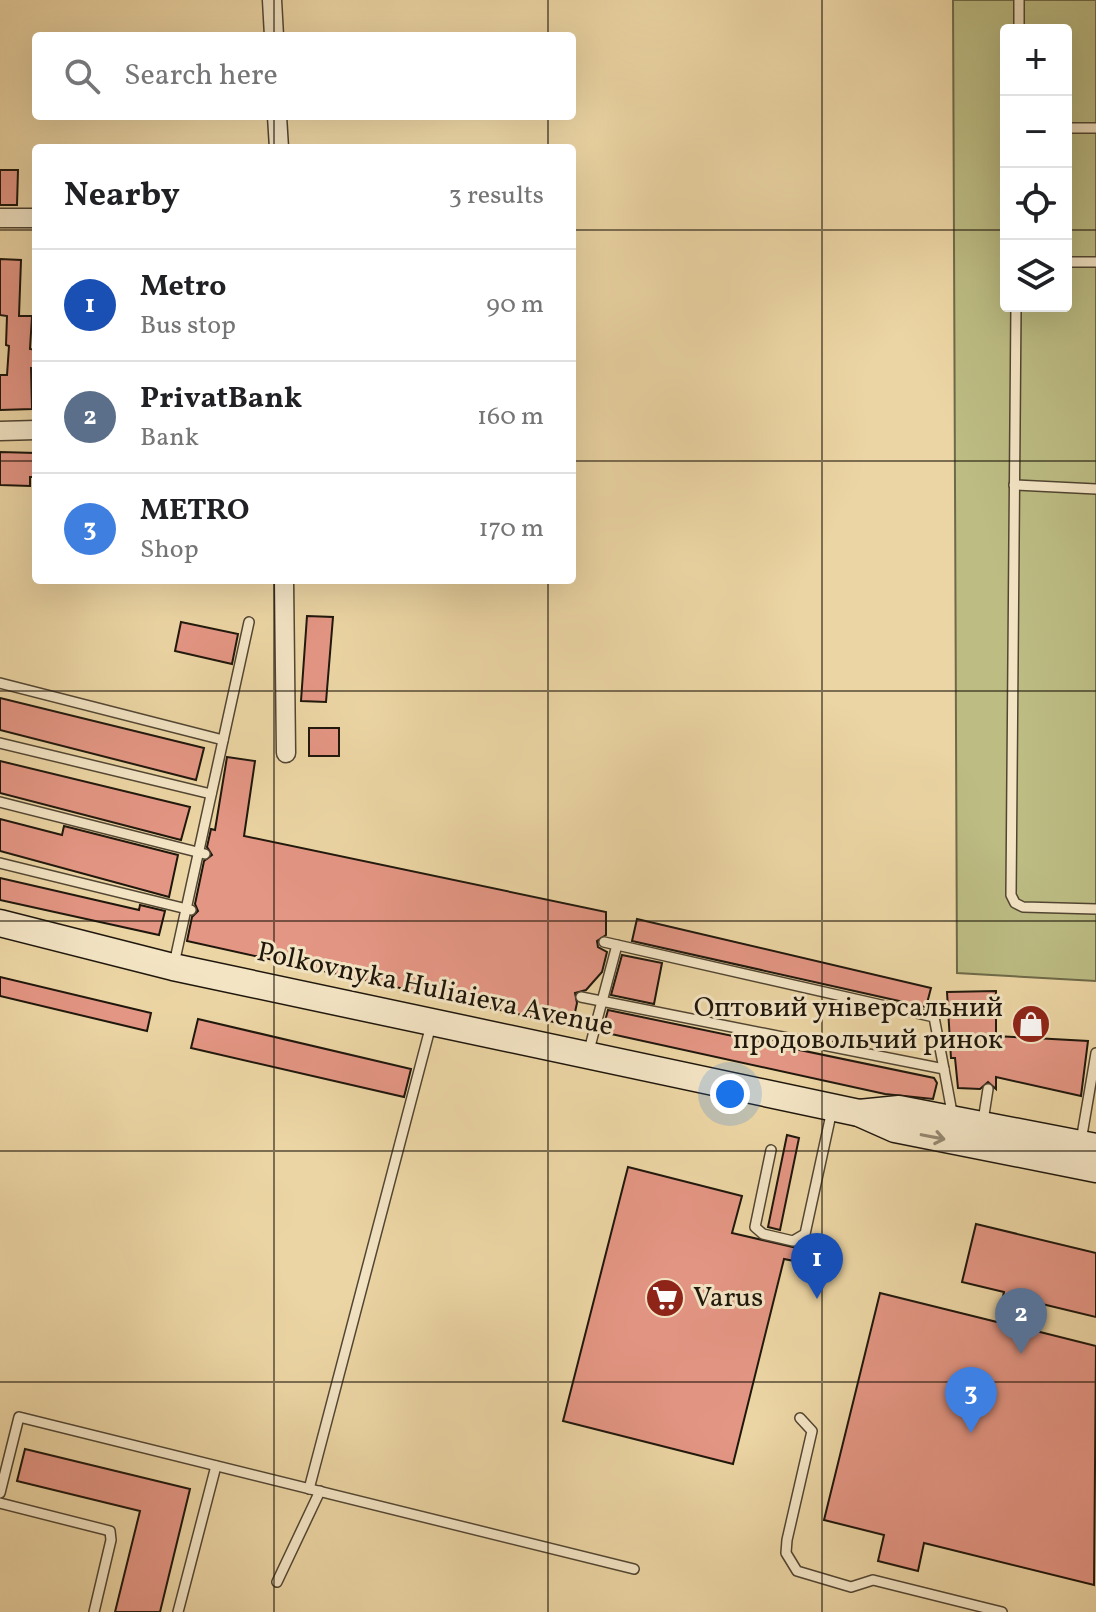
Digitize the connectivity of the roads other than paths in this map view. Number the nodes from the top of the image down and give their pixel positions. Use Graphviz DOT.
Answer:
graph roads {
  1 [pos="272,0"];
  2 [pos="1019,0"];
  3 [pos="1019,24"];
  4 [pos="274,32"];
  5 [pos="277,120"];
  6 [pos="1072,128"];
  7 [pos="1096,128"];
  8 [pos="279,144"];
  9 [pos="0,218"];
  10 [pos="32,218"];
  11 [pos="1072,262"];
  12 [pos="1096,262"];
  13 [pos="1016,312"];
  14 [pos="32,430"];
  15 [pos="0,431"];
  16 [pos="1014,485"];
  17 [pos="1096,489"];
  18 [pos="284,584"];
  19 [pos="249,622"];
  20 [pos="0,683"];
  21 [pos="223,740"];
  22 [pos="0,743"];
  23 [pos="286,753"];
  24 [pos="211,794"];
  25 [pos="0,802"];
  26 [pos="202,853"];
  27 [pos="0,863"];
  28 [pos="1096,909"];
  29 [pos="188,910"];
  30 [pos="0,923"];
  31 [pos="604,942"];
  32 [pos="617,945"];
  33 [pos="173,967"];
  34 [pos="581,997"];
  35 [pos="602,1001"];
  36 [pos="432,1022"];
  37 [pos="1096,1053"];
  38 [pos="588,1055"];
  39 [pos="944,1069"];
  40 [pos="988,1089"];
  41 [pos="1094,1091"];
  42 [pos="832,1107"];
  43 [pos="859,1113"];
  44 [pos="954,1119"];
  45 [pos="982,1125"];
  46 [pos="1088,1145"];
  47 [pos="771,1150"];
  48 [pos="1096,1169"];
  49 [pos="800,1418"];
  50 [pos="216,1466"];
  51 [pos="309,1489"];
  52 [pos="320,1491"];
  53 [pos="0,1493"];
  54 [pos="0,1503"];
  55 [pos="634,1569"];
  56 [pos="277,1582"];
  57 [pos="94,1612"];
  58 [pos="178,1612"];
  59 [pos="1002,1612"];
  1 -- 4 [label="street"];
  2 -- 3 [label="lane"];
  5 -- 8 [label="street"];
  6 -- 7 [label="lane"];
  9 -- 10 [label="street"];
  11 -- 12 [label="lane"];
  13 -- 16 [label="lane"];
  14 -- 15 [label="street"];
  16 -- 17 [label="lane"];
  16 -- 28 [label="lane"];
  18 -- 23 [label="street"];
  19 -- 21 [label="lane"];
  20 -- 21 [label="lane"];
  21 -- 24 [label="lane"];
  22 -- 24 [label="lane"];
  24 -- 26 [label="lane"];
  25 -- 26 [label="lane"];
  26 -- 29 [label="lane"];
  27 -- 29 [label="lane"];
  29 -- 33 [label="lane"];
  30 -- 33 [label="main road, Polkovnyka Huliaieva Avenue"];
  31 -- 32 [label="lane"];
  32 -- 35 [label="lane"];
  32 -- 39 [label="lane"];
  33 -- 36 [label="main road, Polkovnyka Huliaieva Avenue"];
  34 -- 35 [label="lane"];
  35 -- 38 [label="lane"];
  35 -- 39 [label="lane"];
  36 -- 38 [label="main road, Polkovnyka Huliaieva Avenue"];
  36 -- 51 [label="lane"];
  37 -- 41 [label="lane"];
  38 -- 42 [label="main road, Polkovnyka Huliaieva Avenue"];
  39 -- 44 [label="lane"];
  40 -- 45 [label="lane"];
  41 -- 46 [label="lane"];
  42 -- 43 [label="main road, Polkovnyka Huliaieva Avenue"];
  42 -- 47 [label="lane"];
  43 -- 44 [label="main road, Polkovnyka Huliaieva Avenue"];
  43 -- 48 [label="main road, Polkovnyka Huliaieva Avenue, one-way"];
  44 -- 45 [label="main road, Polkovnyka Huliaieva Avenue"];
  45 -- 46 [label="main road, Polkovnyka Huliaieva Avenue"];
  49 -- 59 [label="lane"];
  50 -- 51 [label="lane"];
  50 -- 53 [label="lane"];
  50 -- 58 [label="lane"];
  51 -- 52 [label="lane"];
  52 -- 55 [label="lane"];
  52 -- 56 [label="lane"];
  54 -- 57 [label="lane"];
}
